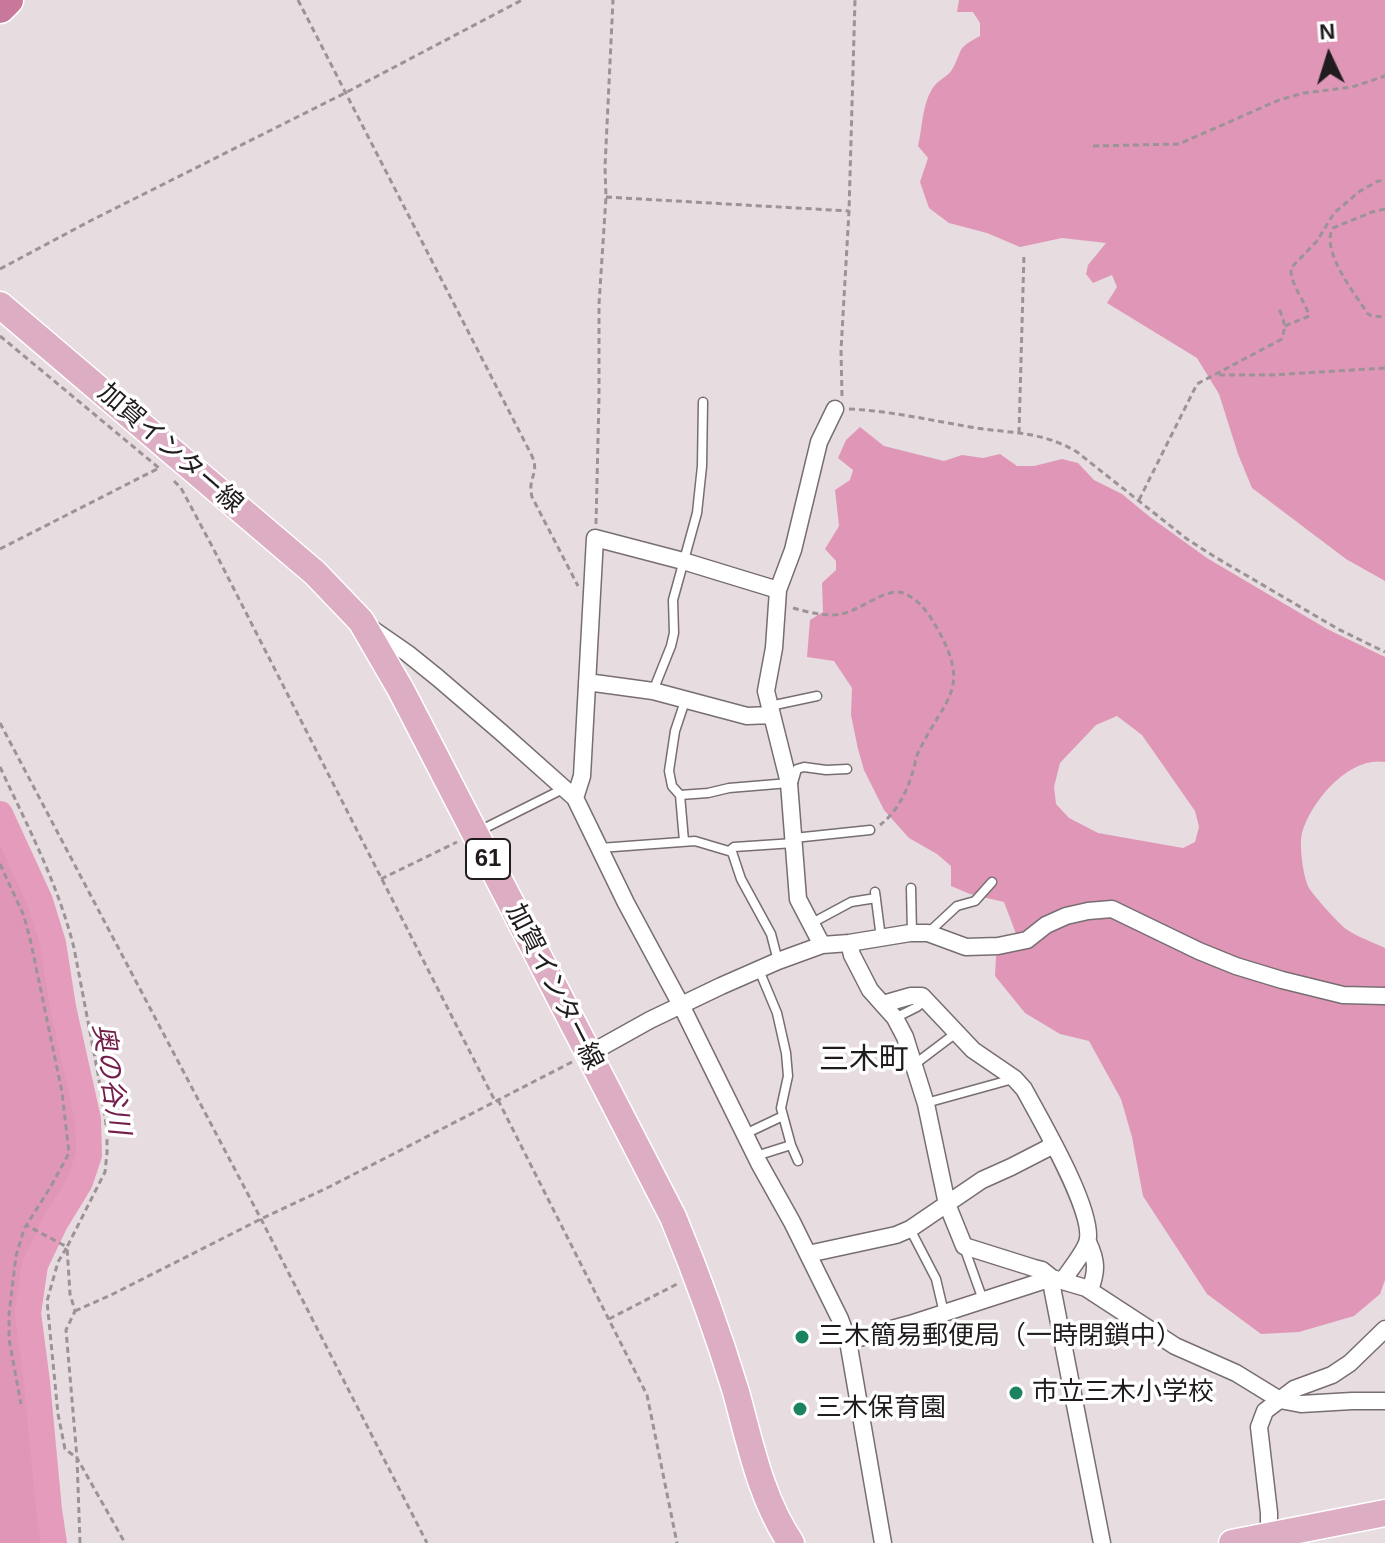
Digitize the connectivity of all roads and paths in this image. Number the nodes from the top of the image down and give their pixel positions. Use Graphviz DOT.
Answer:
graph roads {
  1 [pos="8,0"];
  2 [pos="298,0"];
  3 [pos="522,0"];
  4 [pos="613,0"];
  5 [pos="855,0"];
  6 [pos="0,8"];
  7 [pos="1385,76"];
  8 [pos="345,93"];
  9 [pos="1093,146"];
  10 [pos="1385,181"];
  11 [pos="606,197"];
  12 [pos="1385,209"];
  13 [pos="849,211"];
  14 [pos="1024,253"];
  15 [pos="0,269"];
  16 [pos="0,305"];
  17 [pos="1279,309"];
  18 [pos="1385,317"];
  19 [pos="1285,326"];
  20 [pos="0,336"];
  21 [pos="1385,368"];
  22 [pos="1215,375"];
  23 [pos="703,402"];
  24 [pos="835,409"];
  25 [pos="1019,433"];
  26 [pos="159,468"];
  27 [pos="165,472"];
  28 [pos="173,480"];
  29 [pos="1139,500"];
  30 [pos="595,538"];
  31 [pos="0,549"];
  32 [pos="683,561"];
  33 [pos="778,597"];
  34 [pos="591,599"];
  35 [pos="361,621"];
  36 [pos="1385,652"];
  37 [pos="587,682"];
  38 [pos="653,691"];
  39 [pos="817,696"];
  40 [pos="685,701"];
  41 [pos="771,711"];
  42 [pos="0,723"];
  43 [pos="0,767"];
  44 [pos="847,769"];
  45 [pos="789,785"];
  46 [pos="569,793"];
  47 [pos="680,795"];
  48 [pos="870,830"];
  49 [pos="475,833"];
  50 [pos="794,840"];
  51 [pos="684,841"];
  52 [pos="599,848"];
  53 [pos="729,851"];
  54 [pos="0,864"];
  55 [pos="381,879"];
  56 [pos="992,882"];
  57 [pos="911,888"];
  58 [pos="812,923"];
  59 [pos="920,933"];
  60 [pos="881,938"];
  61 [pos="849,943"];
  62 [pos="822,945"];
  63 [pos="778,961"];
  64 [pos="759,970"];
  65 [pos="1385,996"];
  66 [pos="925,1000"];
  67 [pos="883,1004"];
  68 [pos="681,1005"];
  69 [pos="895,1018"];
  70 [pos="956,1033"];
  71 [pos="578,1059"];
  72 [pos="914,1065"];
  73 [pos="1014,1078"];
  74 [pos="497,1100"];
  75 [pos="926,1104"];
  76 [pos="783,1116"];
  77 [pos="745,1134"];
  78 [pos="1052,1142"];
  79 [pos="791,1145"];
  80 [pos="756,1156"];
  81 [pos="798,1161"];
  82 [pos="947,1204"];
  83 [pos="261,1219"];
  84 [pos="26,1225"];
  85 [pos="910,1229"];
  86 [pos="1088,1242"];
  87 [pos="964,1246"];
  88 [pos="67,1247"];
  89 [pos="808,1254"];
  90 [pos="697,1274"];
  91 [pos="1058,1279"];
  92 [pos="1090,1290"];
  93 [pos="983,1300"];
  94 [pos="75,1311"];
  95 [pos="944,1313"];
  96 [pos="609,1319"];
  97 [pos="1385,1329"];
  98 [pos="848,1341"];
  99 [pos="1280,1400"];
  100 [pos="1385,1401"];
  101 [pos="21,1404"];
  102 [pos="77,1458"];
  103 [pos="1385,1513"];
  104 [pos="1269,1536"];
  105 [pos="80,1543"];
  106 [pos="125,1543"];
  107 [pos="427,1543"];
  108 [pos="677,1543"];
  109 [pos="791,1543"];
  110 [pos="883,1543"];
  111 [pos="1102,1543"];
  112 [pos="1232,1543"];
  1 -- 6 [label="highway"];
  2 -- 8 [label="path"];
  3 -- 8 [label="path"];
  4 -- 11 [label="path"];
  5 -- 13 [label="path"];
  7 -- 9 [label="path"];
  8 -- 15 [label="path"];
  8 -- 34 [label="path"];
  10 -- 19 [label="path"];
  11 -- 13 [label="path"];
  11 -- 30 [label="path"];
  12 -- 18 [label="path"];
  13 -- 24 [label="path"];
  14 -- 25 [label="path"];
  16 -- 35 [label="main road, 加賀インター線 / 61"];
  17 -- 19 [label="path"];
  19 -- 22 [label="path"];
  20 -- 26 [label="path"];
  21 -- 22 [label="path"];
  22 -- 29 [label="path"];
  23 -- 32 [label="lane"];
  24 -- 25 [label="path"];
  24 -- 33 [label="street"];
  25 -- 29 [label="path"];
  26 -- 27 [label="path"];
  26 -- 31 [label="path"];
  28 -- 55 [label="path"];
  29 -- 36 [label="path"];
  30 -- 32 [label="street"];
  30 -- 34 [label="street"];
  32 -- 33 [label="street"];
  32 -- 38 [label="lane"];
  33 -- 41 [label="street"];
  33 -- 48 [label="path"];
  34 -- 37 [label="street"];
  35 -- 46 [label="street"];
  35 -- 49 [label="main road, 加賀インター線 / 61"];
  37 -- 38 [label="street"];
  37 -- 46 [label="street"];
  38 -- 40 [label="street"];
  39 -- 41 [label="lane"];
  40 -- 41 [label="street"];
  40 -- 47 [label="lane"];
  41 -- 45 [label="street"];
  42 -- 83 [label="path"];
  43 -- 88 [label="path"];
  44 -- 45 [label="lane"];
  45 -- 47 [label="lane"];
  45 -- 50 [label="street"];
  46 -- 49 [label="lane"];
  46 -- 52 [label="street"];
  47 -- 51 [label="lane"];
  48 -- 50 [label="lane"];
  49 -- 55 [label="path"];
  49 -- 71 [label="main road, 加賀インター線 / 61"];
  50 -- 53 [label="lane"];
  50 -- 58 [label="street"];
  51 -- 52 [label="lane"];
  51 -- 53 [label="lane"];
  52 -- 68 [label="street"];
  53 -- 63 [label="lane"];
  54 -- 84 [label="path"];
  55 -- 74 [label="path"];
  56 -- 59 [label="lane"];
  57 -- 59 [label="lane"];
  58 -- 60 [label="lane"];
  58 -- 62 [label="street"];
  59 -- 60 [label="street"];
  59 -- 65 [label="street"];
  60 -- 61 [label="street"];
  61 -- 62 [label="street"];
  61 -- 67 [label="street"];
  62 -- 63 [label="street"];
  63 -- 64 [label="street"];
  64 -- 68 [label="street"];
  64 -- 76 [label="lane"];
  66 -- 67 [label="street"];
  66 -- 69 [label="lane"];
  66 -- 70 [label="street"];
  67 -- 69 [label="street"];
  68 -- 71 [label="street"];
  68 -- 77 [label="street"];
  69 -- 72 [label="street"];
  70 -- 72 [label="lane"];
  70 -- 73 [label="street"];
  71 -- 74 [label="path"];
  71 -- 90 [label="main road, 加賀インター線 / 61"];
  72 -- 75 [label="street"];
  73 -- 75 [label="lane"];
  73 -- 78 [label="street"];
  74 -- 83 [label="path"];
  74 -- 96 [label="path"];
  75 -- 82 [label="street"];
  76 -- 77 [label="lane"];
  76 -- 79 [label="lane"];
  77 -- 80 [label="street"];
  78 -- 82 [label="street"];
  78 -- 86 [label="street"];
  79 -- 80 [label="lane"];
  79 -- 81 [label="lane"];
  80 -- 89 [label="street"];
  82 -- 85 [label="street"];
  82 -- 87 [label="street"];
  83 -- 94 [label="path"];
  83 -- 107 [label="path"];
  84 -- 88 [label="path"];
  84 -- 101 [label="path"];
  85 -- 89 [label="street"];
  85 -- 95 [label="lane"];
  86 -- 91 [label="street"];
  86 -- 92 [label="street"];
  87 -- 91 [label="street"];
  87 -- 93 [label="lane"];
  88 -- 94 [label="path"];
  88 -- 102 [label="path"];
  89 -- 98 [label="street"];
  90 -- 96 [label="path"];
  90 -- 109 [label="main road, 加賀インター線 / 61"];
  91 -- 92 [label="street"];
  91 -- 93 [label="street"];
  91 -- 111 [label="street"];
  92 -- 99 [label="street"];
  93 -- 95 [label="street"];
  94 -- 102 [label="path"];
  95 -- 98 [label="street"];
  96 -- 108 [label="path"];
  97 -- 99 [label="street"];
  98 -- 110 [label="street"];
  99 -- 100 [label="street"];
  99 -- 104 [label="street"];
  102 -- 105 [label="path"];
  102 -- 106 [label="path"];
  103 -- 104 [label="main road"];
  104 -- 112 [label="main road"];
}
